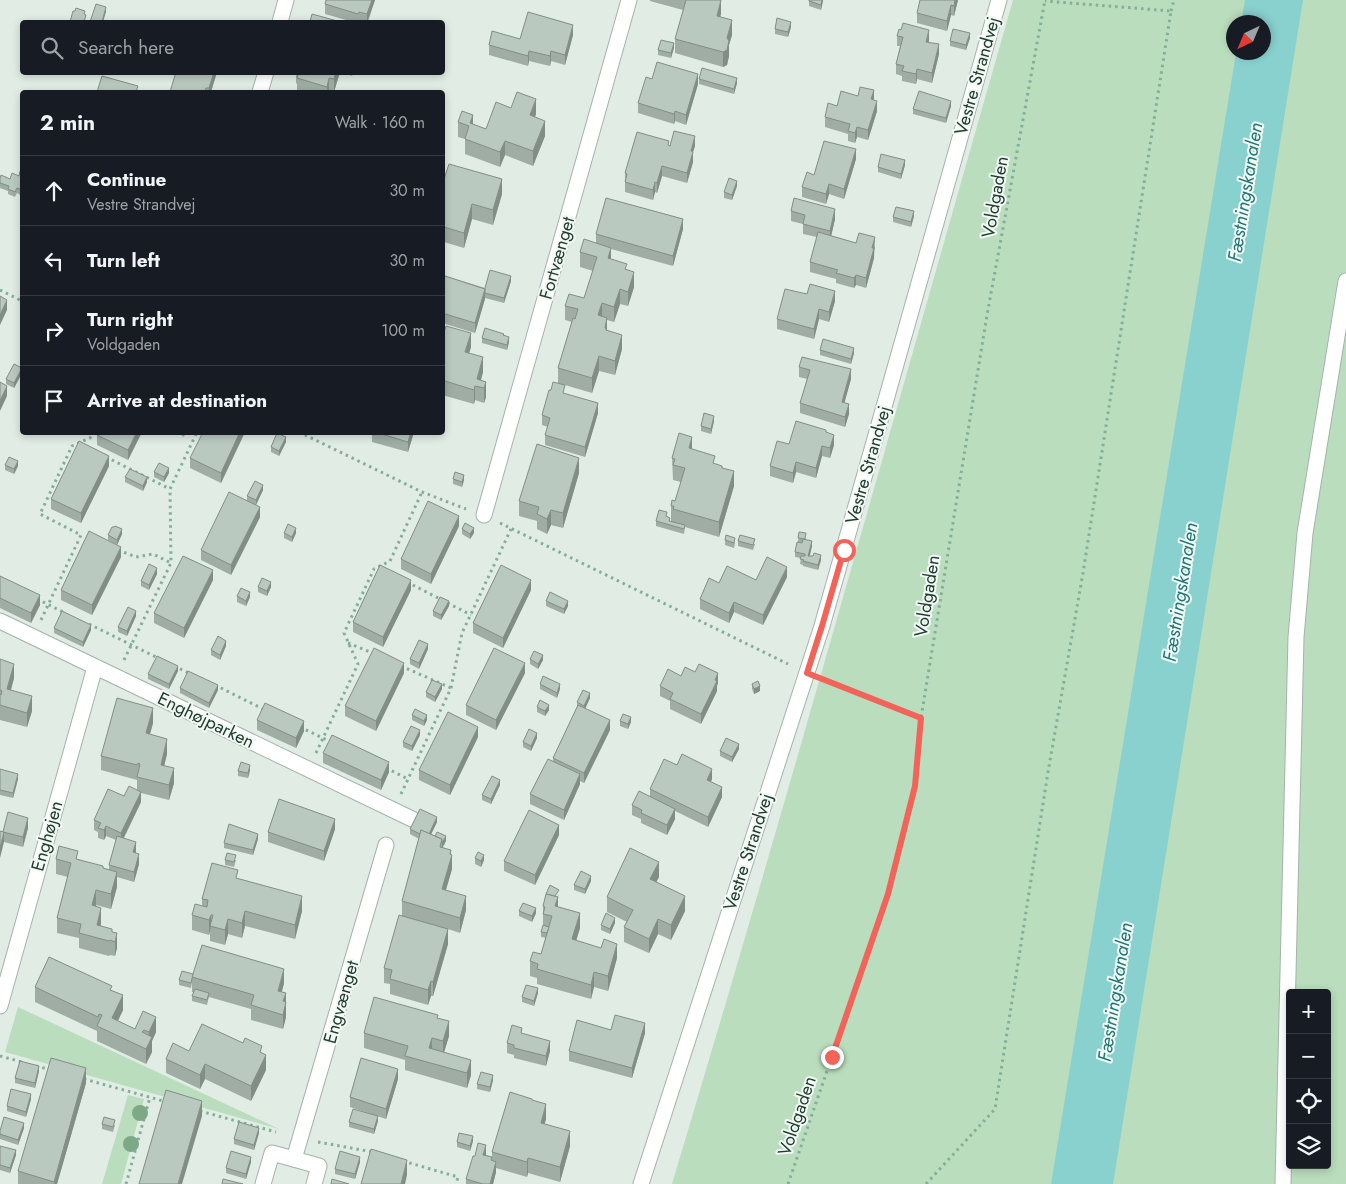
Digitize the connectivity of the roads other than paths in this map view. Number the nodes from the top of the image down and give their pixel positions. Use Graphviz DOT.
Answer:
graph roads {
  1 [pos="286,0"];
  2 [pos="629,0"];
  3 [pos="999,0"];
  4 [pos="281,20"];
  5 [pos="265,75"];
  6 [pos="261,90"];
  7 [pos="1346,281"];
  8 [pos="484,516"];
  9 [pos="0,621"];
  10 [pos="95,667"];
  11 [pos="412,819"];
  12 [pos="386,845"];
  13 [pos="0,1006"];
  14 [pos="294,1159"];
  15 [pos="264,1184"];
  16 [pos="314,1184"];
  17 [pos="641,1184"];
  18 [pos="1283,1184"];
  1 -- 4 [label="street"];
  2 -- 8 [label="street, Fortvænget"];
  3 -- 17 [label="street, Vestre Strandvej"];
  5 -- 6 [label="street"];
  7 -- 18 [label="street"];
  9 -- 10 [label="street, Enghøjparken"];
  10 -- 11 [label="street, Enghøjparken"];
  10 -- 13 [label="street, Enghøjen"];
  12 -- 14 [label="street, Engvænget"];
  14 -- 15 [label="street"];
  14 -- 16 [label="street"];
}
